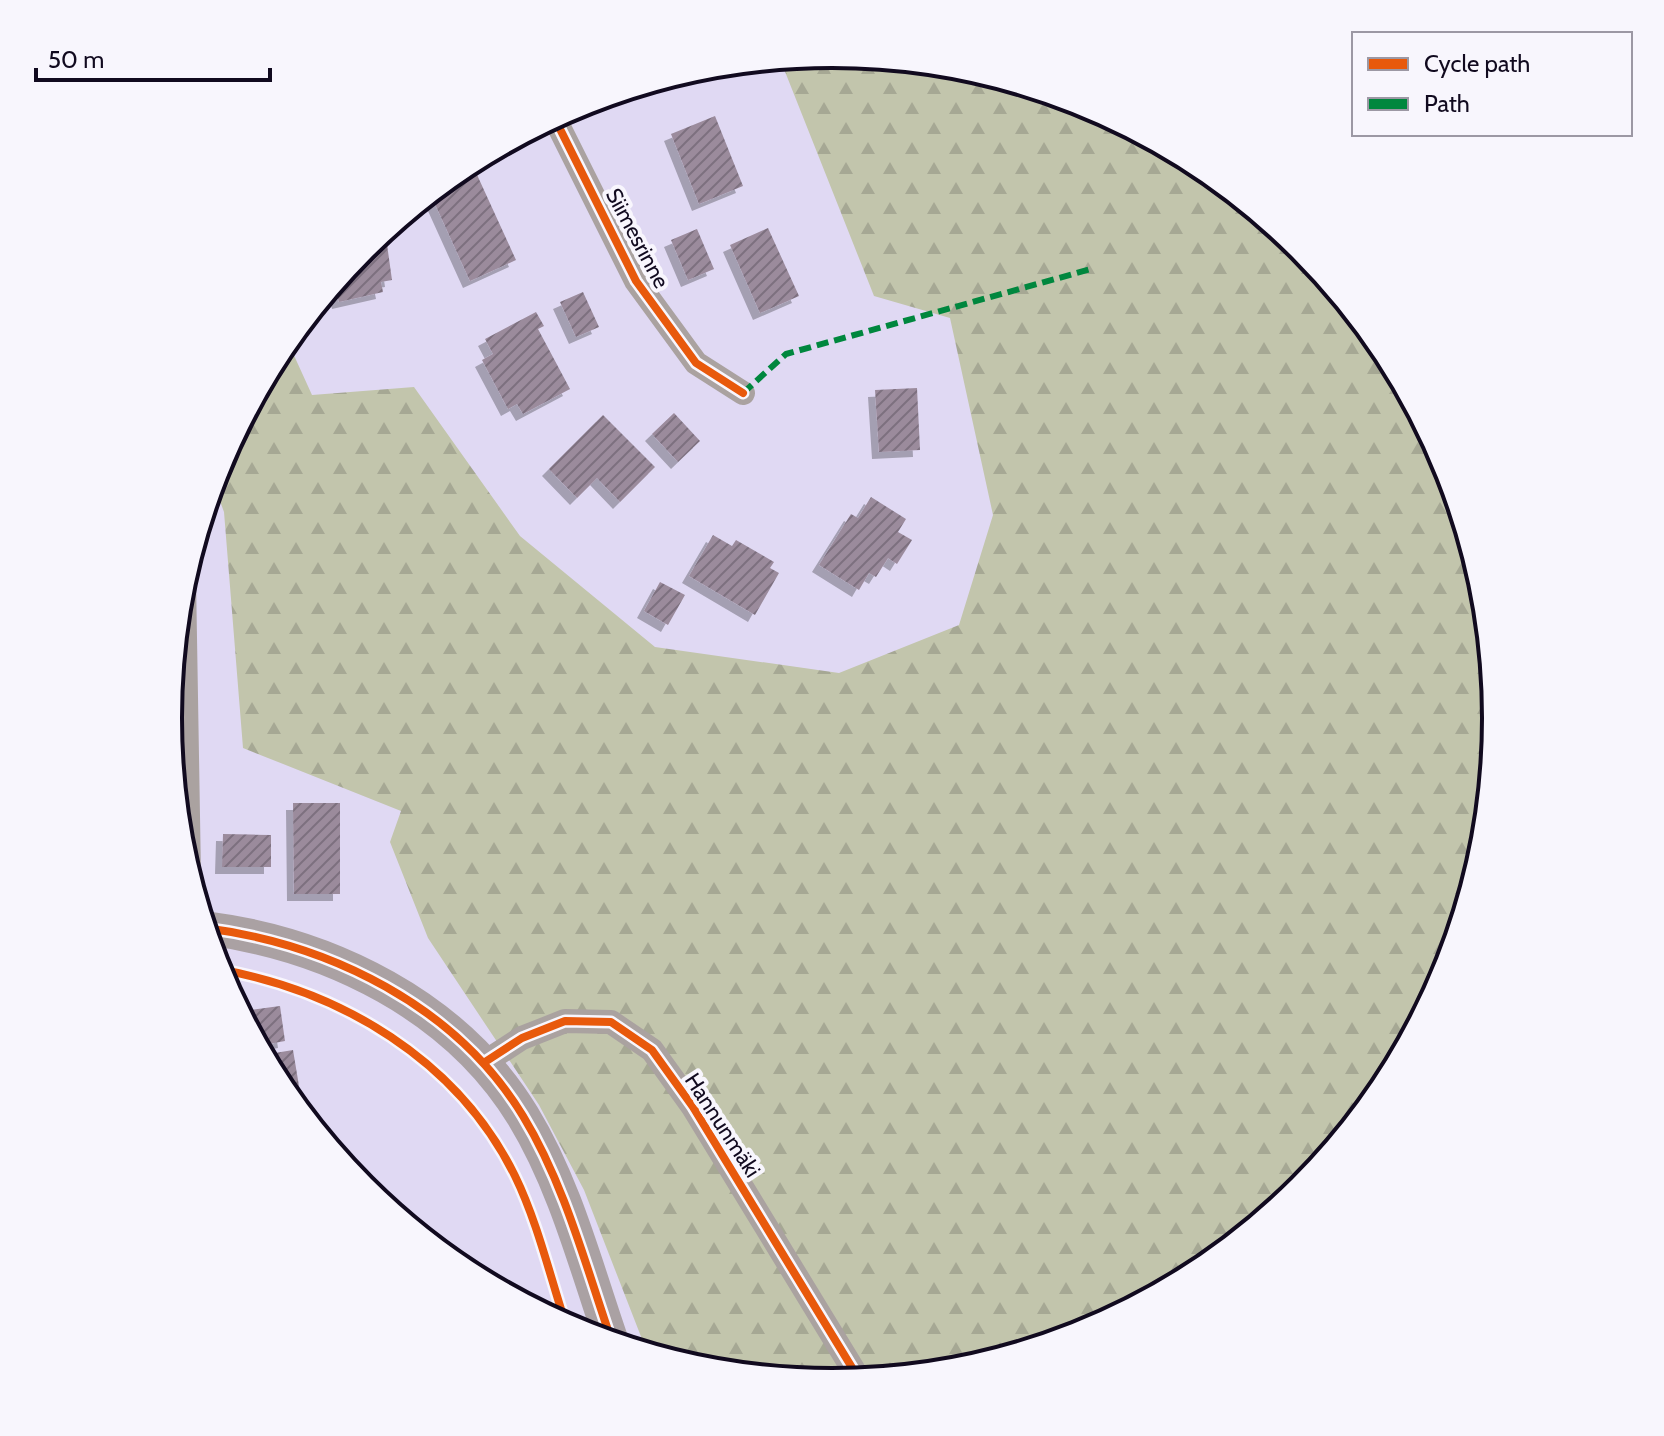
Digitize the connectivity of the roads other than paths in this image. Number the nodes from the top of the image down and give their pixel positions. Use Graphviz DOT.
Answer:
graph roads {
  1 [pos="560,128"];
  2 [pos="743,393"];
  3 [pos="185,656"];
  4 [pos="188,801"];
  5 [pos="217,930"];
  6 [pos="485,1062"];
  7 [pos="607,1328"];
  8 [pos="852,1368"];
  1 -- 2 [label="street, Siimesrinne"];
  3 -- 4 [label="street"];
  5 -- 6 [label="street"];
  6 -- 7 [label="street"];
  6 -- 8 [label="street, Hannunmäki"];
}
